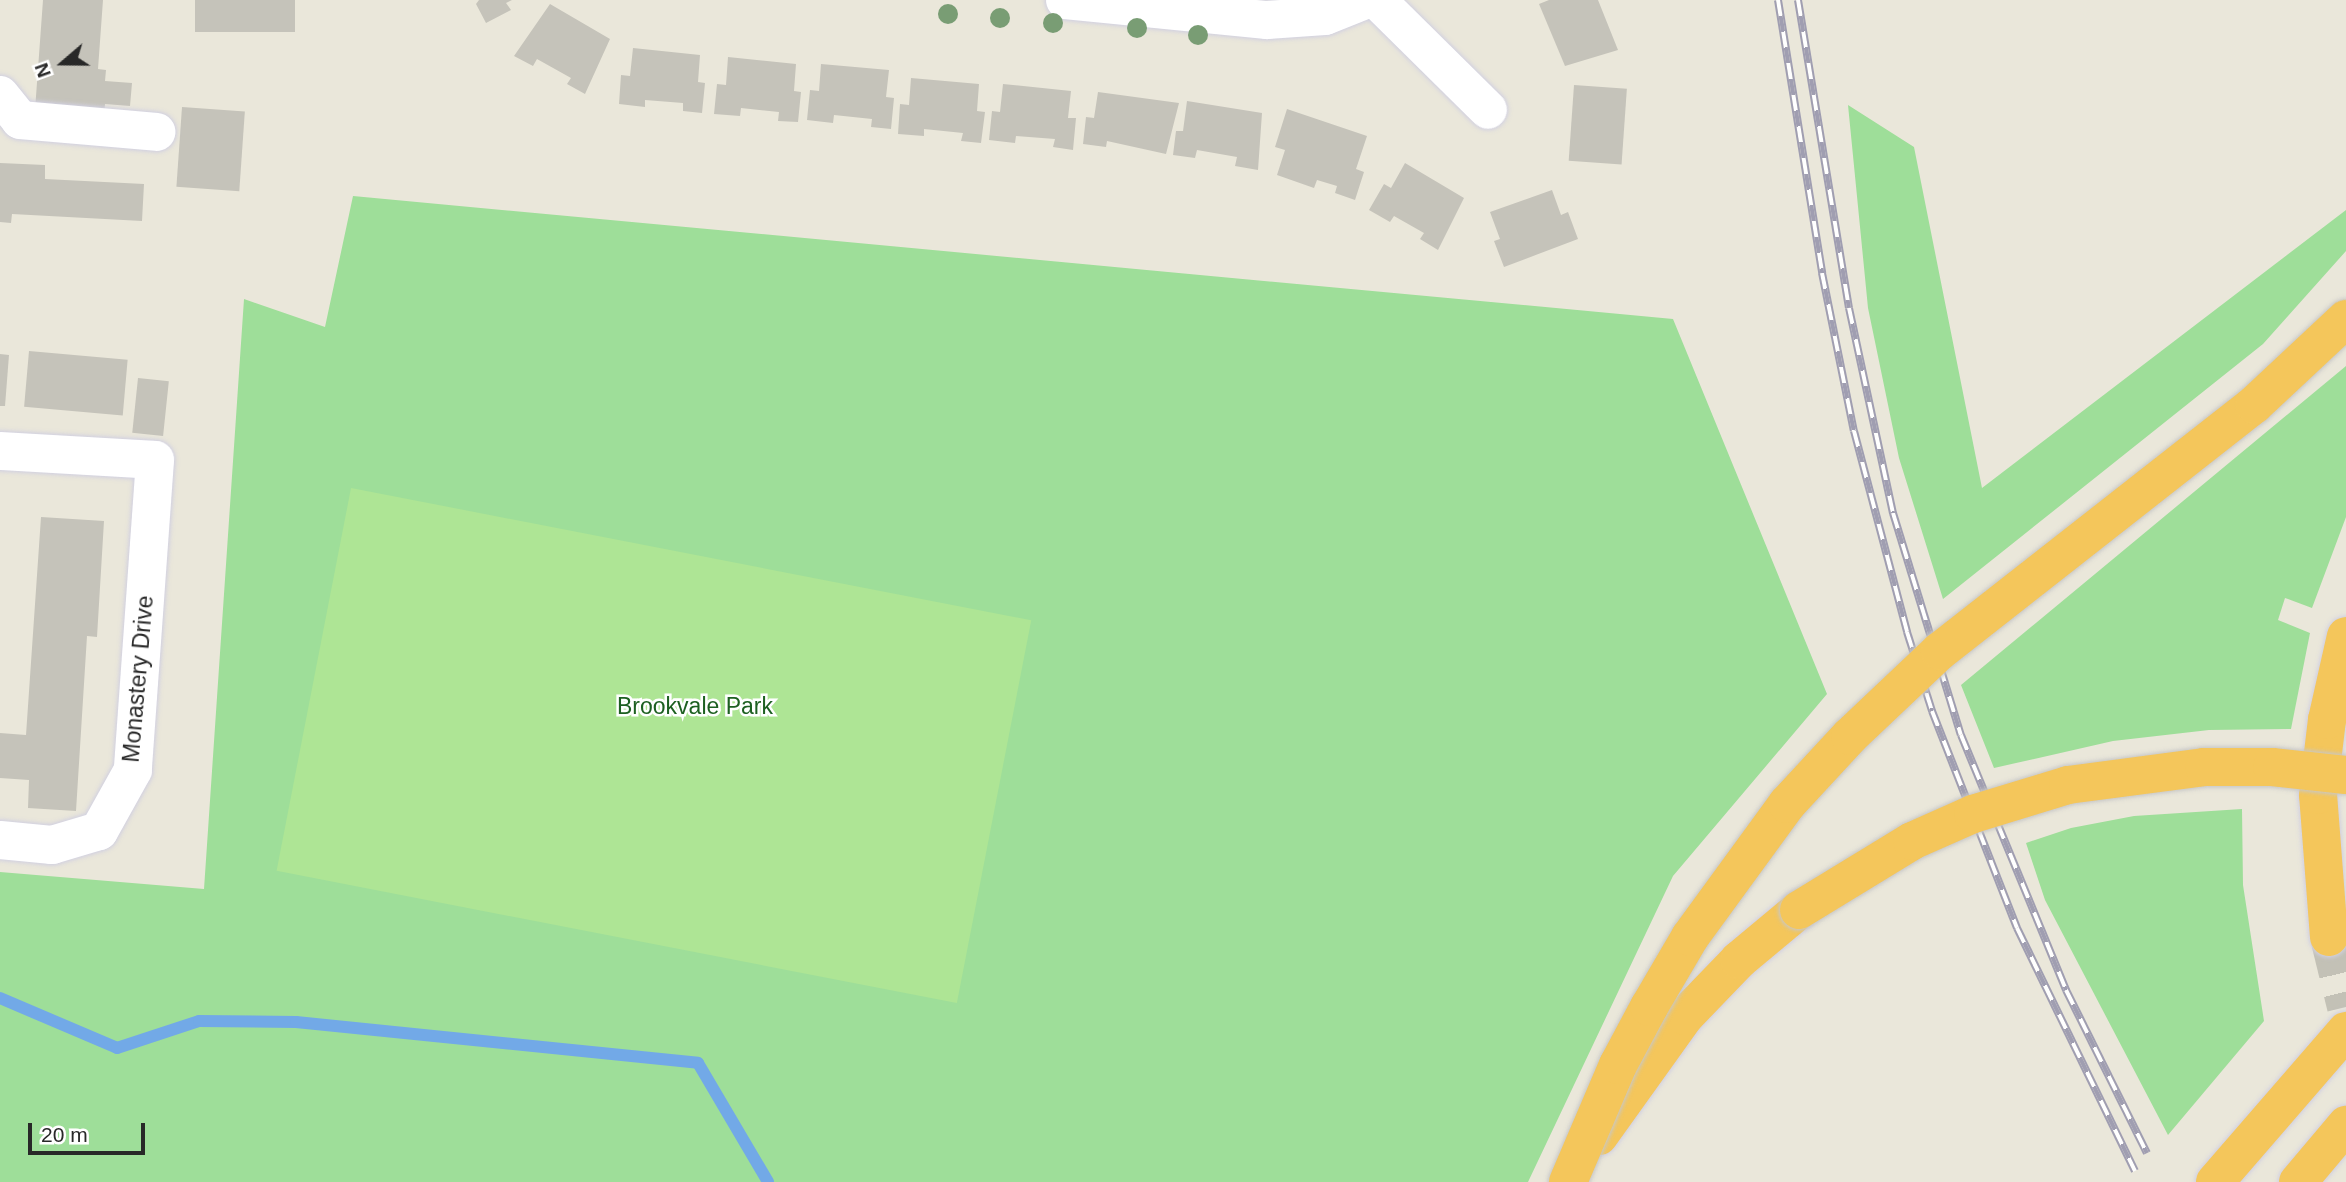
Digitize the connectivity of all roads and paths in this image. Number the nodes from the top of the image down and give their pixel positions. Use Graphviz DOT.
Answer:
graph roads {
  1 [pos="1065,0"];
  2 [pos="1365,0"];
  3 [pos="1377,0"];
  4 [pos="0,95"];
  5 [pos="1488,110"];
  6 [pos="156,132"];
  7 [pos="2346,319"];
  8 [pos="0,451"];
  9 [pos="2346,636"];
  10 [pos="2346,775"];
  11 [pos="0,840"];
  12 [pos="2329,937"];
  13 [pos="2346,1031"];
  14 [pos="2346,1125"];
  15 [pos="1568,1182"];
  16 [pos="2215,1182"];
  17 [pos="2298,1182"];
  1 -- 2 [label="street"];
  3 -- 5 [label="street"];
  4 -- 6 [label="street"];
  7 -- 15 [label="highway, bridge"];
  8 -- 11 [label="street, Monastery Drive"];
  9 -- 12 [label="highway"];
  10 -- 15 [label="highway, bridge"];
  13 -- 16 [label="highway"];
  14 -- 17 [label="highway"];
}
